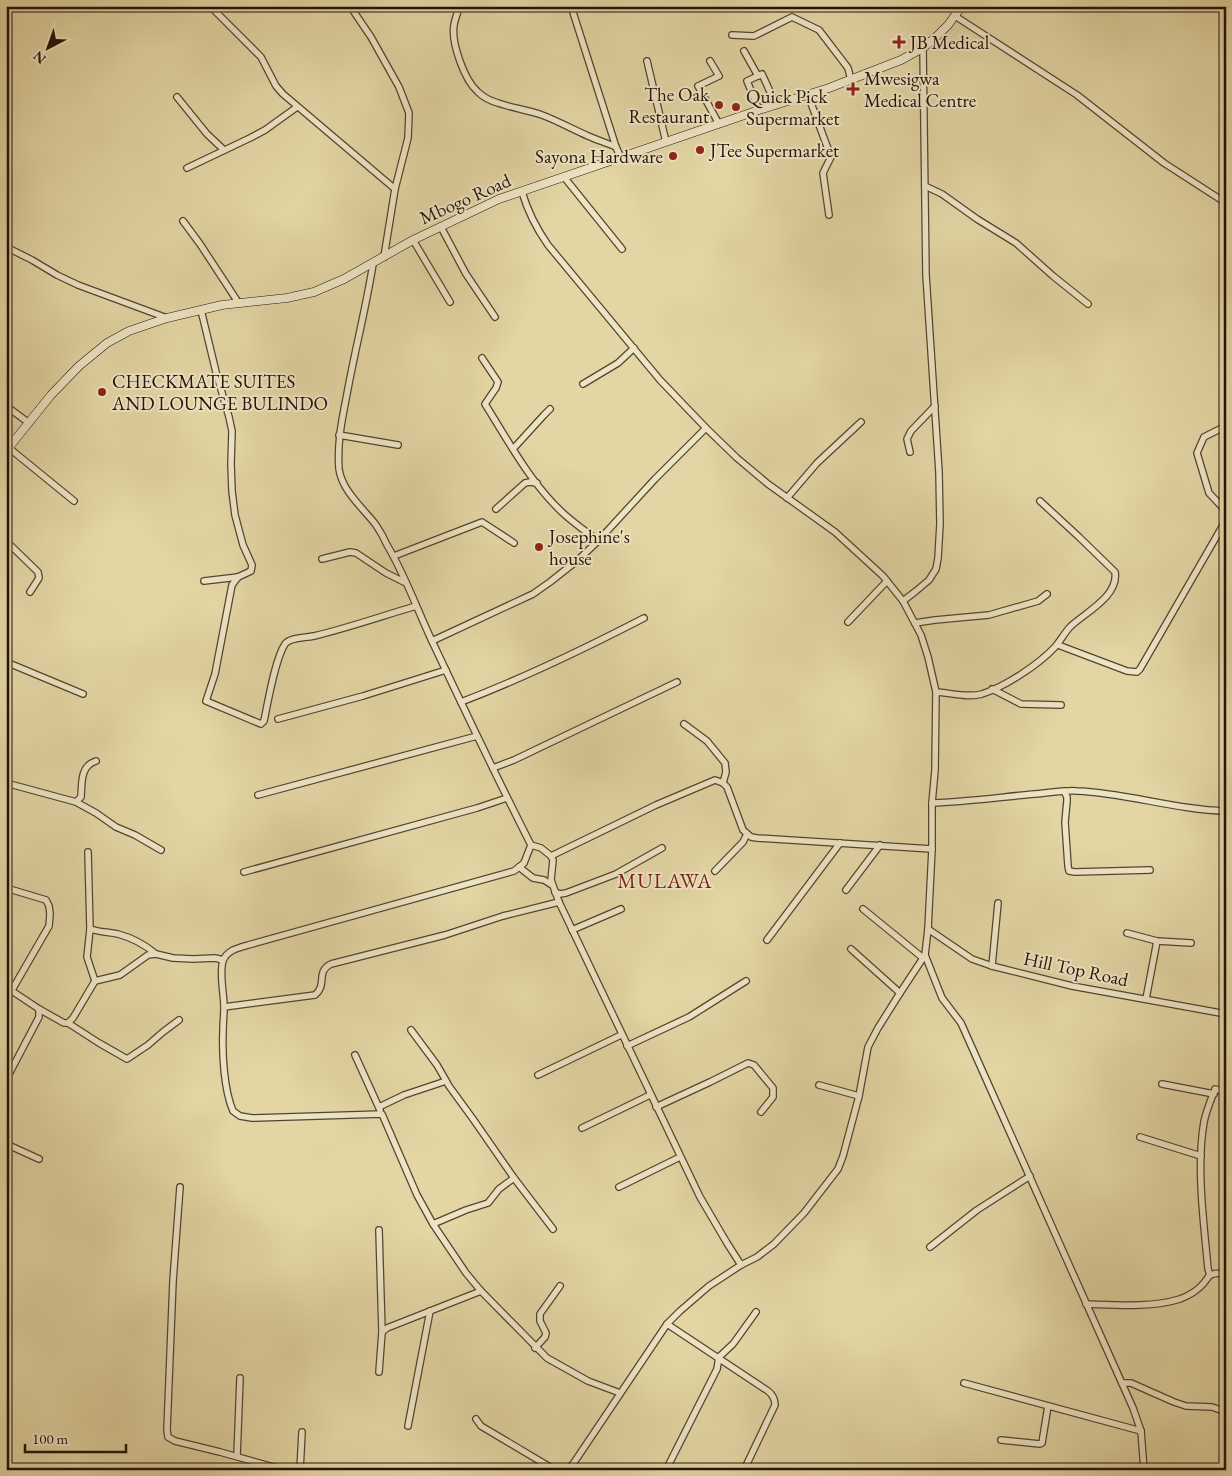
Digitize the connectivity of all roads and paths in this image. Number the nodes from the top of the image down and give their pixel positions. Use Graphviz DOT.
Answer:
graph roads {
  1 [pos="210,6"];
  2 [pos="350,6"];
  3 [pos="459,6"];
  4 [pos="571,6"];
  5 [pos="962,6"];
  6 [pos="955,16"];
  7 [pos="732,35"];
  8 [pos="923,48"];
  9 [pos="744,50"];
  10 [pos="647,61"];
  11 [pos="710,61"];
  12 [pos="758,76"];
  13 [pos="851,80"];
  14 [pos="808,95"];
  15 [pos="177,97"];
  16 [pos="776,105"];
  17 [pos="297,107"];
  18 [pos="759,110"];
  19 [pos="719,124"];
  20 [pos="666,142"];
  21 [pos="616,147"];
  22 [pos="224,150"];
  23 [pos="621,158"];
  24 [pos="187,168"];
  25 [pos="564,177"];
  26 [pos="925,186"];
  27 [pos="396,189"];
  28 [pos="522,192"];
  29 [pos="1226,203"];
  30 [pos="830,214"];
  31 [pos="183,221"];
  32 [pos="441,228"];
  33 [pos="414,240"];
  34 [pos="6,247"];
  35 [pos="622,249"];
  36 [pos="384,257"];
  37 [pos="373,264"];
  38 [pos="238,302"];
  39 [pos="450,302"];
  40 [pos="1088,304"];
  41 [pos="201,310"];
  42 [pos="495,316"];
  43 [pos="167,318"];
  44 [pos="634,348"];
  45 [pos="482,358"];
  46 [pos="583,384"];
  47 [pos="6,406"];
  48 [pos="935,406"];
  49 [pos="550,409"];
  50 [pos="860,422"];
  51 [pos="29,423"];
  52 [pos="1226,426"];
  53 [pos="706,428"];
  54 [pos="339,435"];
  55 [pos="398,446"];
  56 [pos="513,449"];
  57 [pos="7,450"];
  58 [pos="910,452"];
  59 [pos="537,483"];
  60 [pos="787,498"];
  61 [pos="1040,501"];
  62 [pos="74,502"];
  63 [pos="496,509"];
  64 [pos="1226,511"];
  65 [pos="1226,520"];
  66 [pos="6,541"];
  67 [pos="598,541"];
  68 [pos="514,543"];
  69 [pos="394,556"];
  70 [pos="322,559"];
  71 [pos="238,577"];
  72 [pos="204,581"];
  73 [pos="887,581"];
  74 [pos="406,582"];
  75 [pos="30,592"];
  76 [pos="1047,594"];
  77 [pos="903,600"];
  78 [pos="416,606"];
  79 [pos="644,618"];
  80 [pos="848,622"];
  81 [pos="915,623"];
  82 [pos="432,642"];
  83 [pos="1058,644"];
  84 [pos="6,662"];
  85 [pos="446,670"];
  86 [pos="677,682"];
  87 [pos="992,689"];
  88 [pos="936,692"];
  89 [pos="83,694"];
  90 [pos="461,702"];
  91 [pos="1061,705"];
  92 [pos="278,719"];
  93 [pos="684,724"];
  94 [pos="477,736"];
  95 [pos="96,761"];
  96 [pos="493,768"];
  97 [pos="6,783"];
  98 [pos="723,783"];
  99 [pos="1064,792"];
  100 [pos="258,795"];
  101 [pos="507,798"];
  102 [pos="76,802"];
  103 [pos="932,803"];
  104 [pos="1226,811"];
  105 [pos="747,834"];
  106 [pos="840,843"];
  107 [pos="531,845"];
  108 [pos="880,846"];
  109 [pos="662,848"];
  110 [pos="932,849"];
  111 [pos="161,850"];
  112 [pos="88,852"];
  113 [pos="551,856"];
  114 [pos="520,868"];
  115 [pos="1150,870"];
  116 [pos="715,871"];
  117 [pos="244,872"];
  118 [pos="6,888"];
  119 [pos="554,889"];
  120 [pos="846,890"];
  121 [pos="559,902"];
  122 [pos="998,903"];
  123 [pos="621,909"];
  124 [pos="863,910"];
  125 [pos="90,928"];
  126 [pos="928,929"];
  127 [pos="572,930"];
  128 [pos="1127,933"];
  129 [pos="767,940"];
  130 [pos="1158,941"];
  131 [pos="1191,943"];
  132 [pos="851,948"];
  133 [pos="156,954"];
  134 [pos="924,957"];
  135 [pos="223,960"];
  136 [pos="992,966"];
  137 [pos="95,981"];
  138 [pos="746,981"];
  139 [pos="9,988"];
  140 [pos="900,993"];
  141 [pos="1146,999"];
  142 [pos="224,1007"];
  143 [pos="39,1009"];
  144 [pos="1226,1014"];
  145 [pos="179,1020"];
  146 [pos="68,1023"];
  147 [pos="411,1030"];
  148 [pos="621,1035"];
  149 [pos="628,1046"];
  150 [pos="355,1055"];
  151 [pos="538,1075"];
  152 [pos="6,1080"];
  153 [pos="446,1081"];
  154 [pos="1162,1084"];
  155 [pos="819,1085"];
  156 [pos="1226,1092"];
  157 [pos="1214,1094"];
  158 [pos="650,1095"];
  159 [pos="859,1096"];
  160 [pos="379,1107"];
  161 [pos="656,1107"];
  162 [pos="761,1112"];
  163 [pos="382,1114"];
  164 [pos="582,1128"];
  165 [pos="1140,1137"];
  166 [pos="6,1144"];
  167 [pos="680,1156"];
  168 [pos="1201,1156"];
  169 [pos="39,1159"];
  170 [pos="1030,1176"];
  171 [pos="514,1178"];
  172 [pos="180,1187"];
  173 [pos="619,1187"];
  174 [pos="433,1224"];
  175 [pos="553,1229"];
  176 [pos="379,1230"];
  177 [pos="930,1246"];
  178 [pos="741,1265"];
  179 [pos="1226,1274"];
  180 [pos="1210,1275"];
  181 [pos="560,1286"];
  182 [pos="481,1291"];
  183 [pos="1086,1304"];
  184 [pos="430,1311"];
  185 [pos="756,1312"];
  186 [pos="667,1324"];
  187 [pos="382,1332"];
  188 [pos="535,1348"];
  189 [pos="719,1358"];
  190 [pos="379,1372"];
  191 [pos="240,1378"];
  192 [pos="964,1383"];
  193 [pos="1122,1383"];
  194 [pos="620,1393"];
  195 [pos="1048,1406"];
  196 [pos="1226,1412"];
  197 [pos="476,1419"];
  198 [pos="408,1426"];
  199 [pos="1141,1431"];
  200 [pos="302,1432"];
  201 [pos="1001,1440"];
  202 [pos="237,1456"];
  203 [pos="570,1467"];
  204 [pos="284,1470"];
  205 [pos="300,1470"];
  206 [pos="555,1470"];
  207 [pos="581,1470"];
  208 [pos="666,1470"];
  209 [pos="744,1470"];
  210 [pos="1144,1470"];
  1 -- 17 [label="street"];
  2 -- 27 [label="street"];
  3 -- 21 [label="street"];
  4 -- 21 [label="street"];
  5 -- 6 [label="main road, Mbogo Road"];
  6 -- 8 [label="main road, Mbogo Road"];
  6 -- 29 [label="street"];
  7 -- 13 [label="street"];
  8 -- 13 [label="main road, Mbogo Road"];
  8 -- 26 [label="street"];
  9 -- 12 [label="street"];
  10 -- 20 [label="street"];
  11 -- 19 [label="street"];
  12 -- 16 [label="street"];
  12 -- 18 [label="street"];
  13 -- 14 [label="main road, Mbogo Road"];
  14 -- 16 [label="main road, Mbogo Road"];
  14 -- 30 [label="street"];
  15 -- 22 [label="street"];
  16 -- 18 [label="main road, Mbogo Road"];
  17 -- 22 [label="street"];
  17 -- 27 [label="street"];
  18 -- 19 [label="main road, Mbogo Road"];
  19 -- 20 [label="main road, Mbogo Road"];
  20 -- 23 [label="main road, Mbogo Road"];
  21 -- 23 [label="street"];
  22 -- 24 [label="street"];
  23 -- 25 [label="main road, Mbogo Road"];
  25 -- 28 [label="main road, Mbogo Road"];
  25 -- 35 [label="street"];
  26 -- 40 [label="street"];
  26 -- 48 [label="street"];
  27 -- 36 [label="street"];
  28 -- 32 [label="main road, Mbogo Road"];
  28 -- 44 [label="street"];
  31 -- 38 [label="street"];
  32 -- 33 [label="main road, Mbogo Road"];
  32 -- 42 [label="street"];
  33 -- 36 [label="main road, Mbogo Road"];
  33 -- 39 [label="street"];
  34 -- 43 [label="street"];
  36 -- 37 [label="main road, Mbogo Road"];
  37 -- 38 [label="main road, Mbogo Road"];
  37 -- 54 [label="street"];
  38 -- 41 [label="main road, Mbogo Road"];
  41 -- 43 [label="main road, Mbogo Road"];
  41 -- 71 [label="street"];
  43 -- 51 [label="main road, Mbogo Road"];
  44 -- 46 [label="street"];
  44 -- 53 [label="street"];
  45 -- 56 [label="street"];
  47 -- 51 [label="street"];
  48 -- 58 [label="street"];
  48 -- 77 [label="street"];
  49 -- 56 [label="street"];
  50 -- 60 [label="street"];
  51 -- 57 [label="main road, Mbogo Road"];
  52 -- 64 [label="street"];
  53 -- 60 [label="street"];
  53 -- 67 [label="street"];
  54 -- 55 [label="street"];
  54 -- 69 [label="street"];
  56 -- 59 [label="street"];
  57 -- 62 [label="street"];
  59 -- 63 [label="street"];
  59 -- 67 [label="street"];
  60 -- 73 [label="street"];
  61 -- 83 [label="street"];
  65 -- 83 [label="street"];
  66 -- 75 [label="street"];
  67 -- 82 [label="street"];
  68 -- 69 [label="street"];
  69 -- 74 [label="street"];
  70 -- 74 [label="street"];
  71 -- 72 [label="street"];
  71 -- 78 [label="street"];
  73 -- 77 [label="street"];
  73 -- 80 [label="street"];
  74 -- 78 [label="street"];
  76 -- 81 [label="street"];
  77 -- 81 [label="street"];
  78 -- 82 [label="street"];
  79 -- 90 [label="street"];
  81 -- 88 [label="street"];
  82 -- 85 [label="street"];
  83 -- 87 [label="street"];
  84 -- 89 [label="street"];
  85 -- 90 [label="street"];
  85 -- 92 [label="street"];
  86 -- 96 [label="street"];
  87 -- 88 [label="street"];
  87 -- 91 [label="street"];
  88 -- 103 [label="street"];
  90 -- 94 [label="street"];
  93 -- 98 [label="street"];
  94 -- 96 [label="street"];
  94 -- 100 [label="street"];
  95 -- 102 [label="street"];
  96 -- 101 [label="street"];
  97 -- 102 [label="street"];
  98 -- 105 [label="street"];
  98 -- 113 [label="street"];
  99 -- 103 [label="street"];
  99 -- 104 [label="street"];
  99 -- 115 [label="street"];
  101 -- 107 [label="street"];
  101 -- 117 [label="street"];
  102 -- 111 [label="street"];
  103 -- 110 [label="street"];
  105 -- 106 [label="street"];
  105 -- 116 [label="street"];
  106 -- 108 [label="street"];
  106 -- 129 [label="street"];
  107 -- 113 [label="street"];
  107 -- 114 [label="street"];
  108 -- 110 [label="street"];
  108 -- 120 [label="street"];
  109 -- 119 [label="street"];
  110 -- 126 [label="street"];
  112 -- 125 [label="street"];
  113 -- 119 [label="street"];
  114 -- 119 [label="street"];
  114 -- 135 [label="street"];
  118 -- 139 [label="street"];
  119 -- 121 [label="street"];
  121 -- 127 [label="street"];
  121 -- 142 [label="street"];
  122 -- 136 [label="street"];
  123 -- 127 [label="street"];
  124 -- 134 [label="street"];
  125 -- 133 [label="street"];
  125 -- 137 [label="street"];
  126 -- 134 [label="street"];
  126 -- 136 [label="street, Hill Top Road"];
  127 -- 148 [label="street"];
  128 -- 130 [label="street"];
  130 -- 131 [label="street"];
  130 -- 141 [label="street"];
  132 -- 140 [label="street"];
  133 -- 135 [label="street"];
  133 -- 137 [label="street"];
  134 -- 140 [label="street"];
  134 -- 170 [label="street"];
  135 -- 142 [label="street"];
  136 -- 141 [label="street, Hill Top Road"];
  137 -- 146 [label="street"];
  138 -- 149 [label="street"];
  139 -- 143 [label="street"];
  140 -- 159 [label="street"];
  141 -- 144 [label="street, Hill Top Road"];
  142 -- 163 [label="street"];
  143 -- 146 [label="street"];
  143 -- 152 [label="street"];
  145 -- 146 [label="street"];
  147 -- 153 [label="street"];
  148 -- 149 [label="street"];
  148 -- 151 [label="street"];
  149 -- 158 [label="street"];
  150 -- 160 [label="street"];
  153 -- 160 [label="street"];
  153 -- 171 [label="street"];
  154 -- 157 [label="street"];
  155 -- 159 [label="street"];
  156 -- 157 [label="street"];
  157 -- 168 [label="street"];
  158 -- 161 [label="street"];
  158 -- 164 [label="street"];
  159 -- 178 [label="street"];
  160 -- 163 [label="street"];
  161 -- 162 [label="street"];
  161 -- 167 [label="street"];
  163 -- 174 [label="street"];
  165 -- 168 [label="street"];
  166 -- 169 [label="street"];
  167 -- 173 [label="street"];
  167 -- 178 [label="street"];
  168 -- 180 [label="street"];
  170 -- 177 [label="street"];
  170 -- 183 [label="street"];
  171 -- 174 [label="street"];
  171 -- 175 [label="street"];
  172 -- 202 [label="street"];
  174 -- 182 [label="street"];
  176 -- 187 [label="street"];
  178 -- 186 [label="street"];
  179 -- 180 [label="street"];
  180 -- 183 [label="street"];
  181 -- 188 [label="street"];
  182 -- 184 [label="street"];
  182 -- 188 [label="street"];
  183 -- 193 [label="street"];
  184 -- 187 [label="street"];
  184 -- 198 [label="street"];
  185 -- 189 [label="street"];
  186 -- 189 [label="street"];
  186 -- 194 [label="street"];
  187 -- 190 [label="street"];
  188 -- 194 [label="street"];
  189 -- 208 [label="street"];
  189 -- 209 [label="street"];
  191 -- 202 [label="street"];
  192 -- 195 [label="street"];
  193 -- 196 [label="street"];
  193 -- 199 [label="street"];
  194 -- 203 [label="street"];
  195 -- 199 [label="street"];
  195 -- 201 [label="street"];
  197 -- 206 [label="street"];
  199 -- 210 [label="street"];
  200 -- 205 [label="street"];
  202 -- 204 [label="street"];
  203 -- 207 [label="street"];
}
